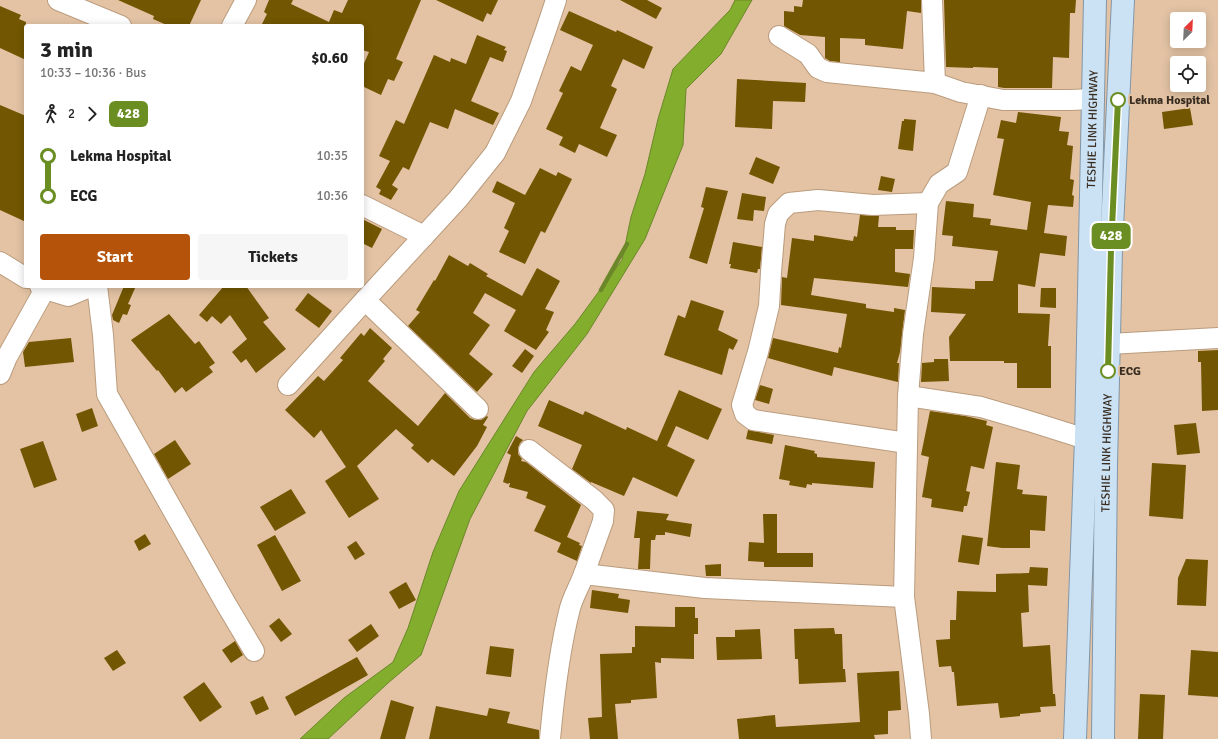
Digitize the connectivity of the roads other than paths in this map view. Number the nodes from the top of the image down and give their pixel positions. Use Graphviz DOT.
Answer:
graph roads {
  1 [pos="58,0"];
  2 [pos="246,0"];
  3 [pos="556,0"];
  4 [pos="932,0"];
  5 [pos="1095,0"];
  6 [pos="1122,0"];
  7 [pos="117,24"];
  8 [pos="233,24"];
  9 [pos="779,36"];
  10 [pos="935,84"];
  11 [pos="982,95"];
  12 [pos="1094,99"];
  13 [pos="928,203"];
  14 [pos="364,206"];
  15 [pos="424,236"];
  16 [pos="0,262"];
  17 [pos="24,277"];
  18 [pos="42,288"];
  19 [pos="87,288"];
  20 [pos="97,288"];
  21 [pos="364,300"];
  22 [pos="1218,338"];
  23 [pos="1109,344"];
  24 [pos="0,374"];
  25 [pos="288,384"];
  26 [pos="908,396"];
  27 [pos="478,409"];
  28 [pos="1086,439"];
  29 [pos="907,443"];
  30 [pos="529,450"];
  31 [pos="584,574"];
  32 [pos="904,597"];
  33 [pos="254,651"];
  34 [pos="550,739"];
  35 [pos="921,739"];
  36 [pos="1075,739"];
  37 [pos="1103,739"];
  1 -- 7 [label="street"];
  2 -- 8 [label="street"];
  3 -- 15 [label="street"];
  4 -- 10 [label="street"];
  5 -- 12 [label="main road, TESHIE LINK HIGHWAY"];
  6 -- 23 [label="main road, TESHIE LINK HIGHWAY"];
  9 -- 10 [label="street"];
  10 -- 11 [label="street"];
  11 -- 12 [label="street"];
  11 -- 13 [label="street"];
  12 -- 28 [label="main road, TESHIE LINK HIGHWAY"];
  13 -- 26 [label="street"];
  13 -- 29 [label="street"];
  14 -- 15 [label="street"];
  15 -- 21 [label="street"];
  16 -- 17 [label="street"];
  18 -- 19 [label="street"];
  18 -- 24 [label="street"];
  20 -- 33 [label="street"];
  21 -- 25 [label="street"];
  21 -- 27 [label="street"];
  22 -- 23 [label="street"];
  23 -- 37 [label="main road, TESHIE LINK HIGHWAY"];
  26 -- 28 [label="street"];
  26 -- 29 [label="street"];
  28 -- 36 [label="main road, TESHIE LINK HIGHWAY"];
  29 -- 32 [label="street"];
  30 -- 31 [label="street"];
  31 -- 32 [label="street"];
  31 -- 34 [label="street"];
  32 -- 35 [label="street"];
}
